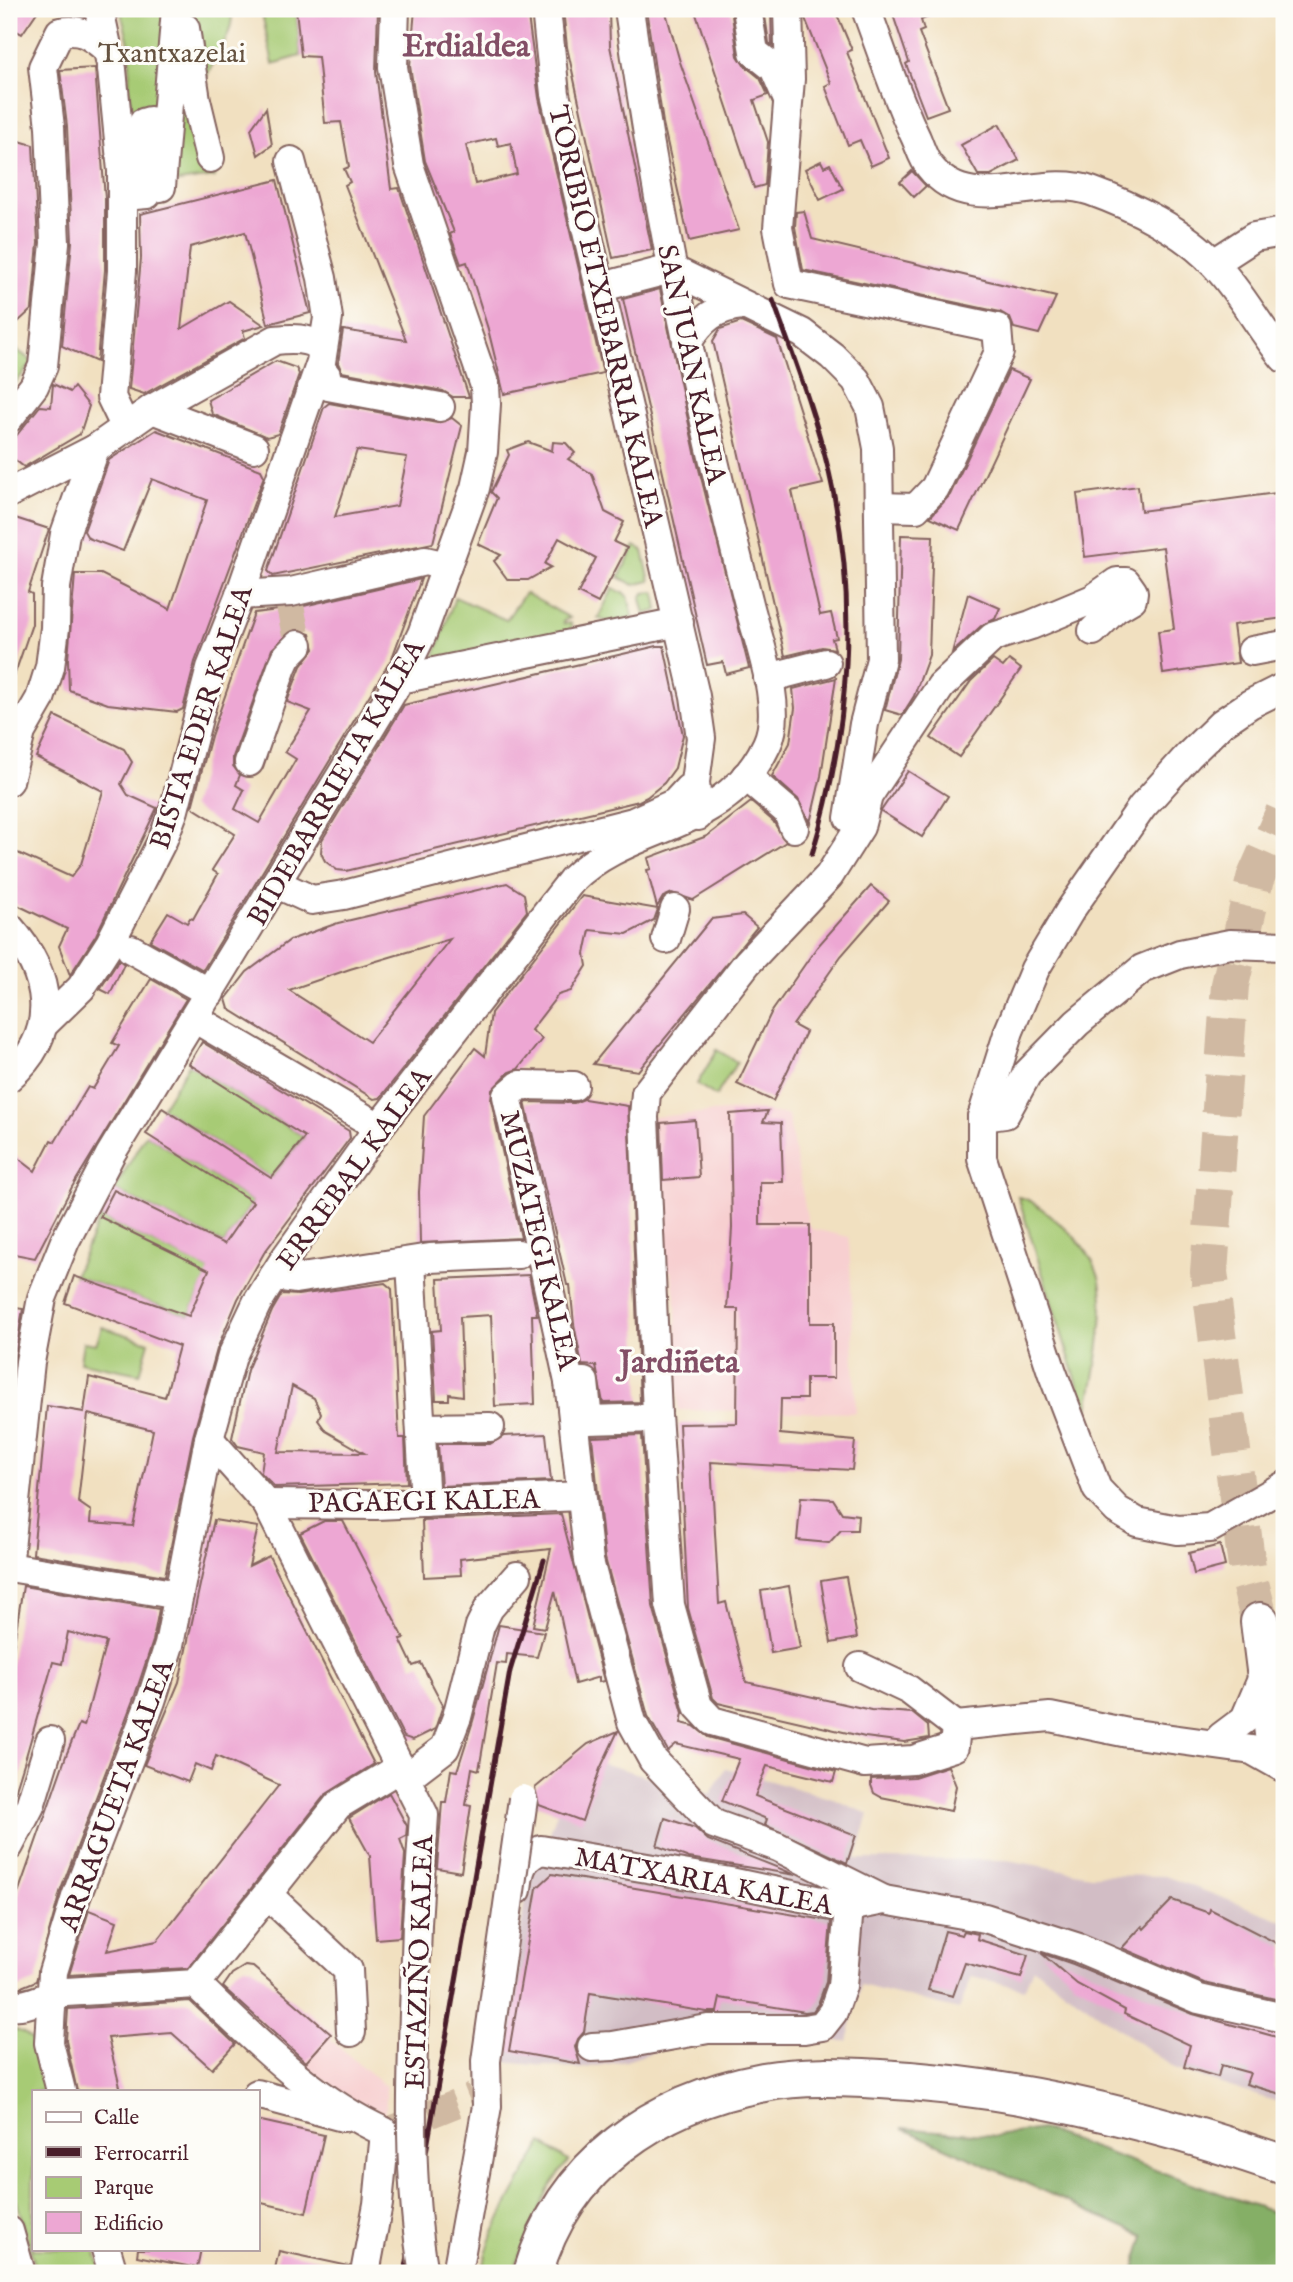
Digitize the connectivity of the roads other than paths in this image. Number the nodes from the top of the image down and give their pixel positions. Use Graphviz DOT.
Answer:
graph roads {
  1 [pos="99,9"];
  2 [pos="178,9"];
  3 [pos="395,9"];
  4 [pos="547,9"];
  5 [pos="629,9"];
  6 [pos="747,9"];
  7 [pos="788,9"];
  8 [pos="866,9"];
  9 [pos="61,27"];
  10 [pos="108,50"];
  11 [pos="788,101"];
  12 [pos="210,158"];
  13 [pos="291,161"];
  14 [pos="123,196"];
  15 [pos="1284,232"];
  16 [pos="1214,263"];
  17 [pos="671,269"];
  18 [pos="602,287"];
  19 [pos="743,305"];
  20 [pos="687,343"];
  21 [pos="1284,358"];
  22 [pos="320,360"];
  23 [pos="486,404"];
  24 [pos="152,409"];
  25 [pos="9,418"];
  26 [pos="125,426"];
  27 [pos="254,448"];
  28 [pos="95,449"];
  29 [pos="14,490"];
  30 [pos="879,507"];
  31 [pos="72,514"];
  32 [pos="447,566"];
  33 [pos="240,595"];
  34 [pos="679,622"];
  35 [pos="1093,631"];
  36 [pos="298,645"];
  37 [pos="1284,645"];
  38 [pos="1252,651"];
  39 [pos="826,663"];
  40 [pos="768,678"];
  41 [pos="400,679"];
  42 [pos="1284,687"];
  43 [pos="249,762"];
  44 [pos="746,776"];
  45 [pos="9,781"];
  46 [pos="687,809"];
  47 [pos="794,828"];
  48 [pos="843,852"];
  49 [pos="277,884"];
  50 [pos="675,909"];
  51 [pos="9,927"];
  52 [pos="666,939"];
  53 [pos="1284,946"];
  54 [pos="131,949"];
  55 [pos="210,993"];
  56 [pos="194,1018"];
  57 [pos="45,1023"];
  58 [pos="9,1077"];
  59 [pos="574,1087"];
  60 [pos="982,1117"];
  61 [pos="379,1127"];
  62 [pos="519,1254"];
  63 [pos="411,1264"];
  64 [pos="274,1276"];
  65 [pos="569,1382"];
  66 [pos="657,1418"];
  67 [pos="421,1427"];
  68 [pos="490,1427"];
  69 [pos="209,1439"];
  70 [pos="1284,1486"];
  71 [pos="581,1496"];
  72 [pos="425,1503"];
  73 [pos="271,1511"];
  74 [pos="9,1558"];
  75 [pos="9,1567"];
  76 [pos="517,1576"];
  77 [pos="179,1595"];
  78 [pos="1260,1622"];
  79 [pos="860,1667"];
  80 [pos="956,1726"];
  81 [pos="1280,1728"];
  82 [pos="1212,1740"];
  83 [pos="50,1741"];
  84 [pos="404,1772"];
  85 [pos="523,1799"];
  86 [pos="9,1847"];
  87 [pos="268,1895"];
  88 [pos="884,1900"];
  89 [pos="849,1908"];
  90 [pos="196,1984"];
  91 [pos="49,1994"];
  92 [pos="9,2005"];
  93 [pos="1284,2018"];
  94 [pos="9,2021"];
  95 [pos="351,2032"];
  96 [pos="49,2043"];
  97 [pos="592,2047"];
  98 [pos="61,2090"];
  99 [pos="259,2095"];
  100 [pos="473,2097"];
  101 [pos="379,2129"];
  102 [pos="626,2139"];
  103 [pos="1284,2165"];
  104 [pos="9,2231"];
  105 [pos="106,2250"];
  106 [pos="20,2273"];
  107 [pos="113,2273"];
  108 [pos="365,2273"];
  109 [pos="424,2273"];
  110 [pos="457,2273"];
  111 [pos="533,2273"];
  112 [pos="552,2273"];
  1 -- 10 [label="street"];
  2 -- 12 [label="street"];
  2 -- 14 [label="street"];
  3 -- 23 [label="street, BIDEBARRIETA KALEA"];
  4 -- 18 [label="street, TORIBIO ETXEBARRIA KALEA"];
  5 -- 17 [label="street, SAN JUAN KALEA"];
  6 -- 11 [label="street"];
  7 -- 11 [label="street"];
  8 -- 16 [label="street"];
  9 -- 10 [label="street"];
  9 -- 25 [label="street"];
  10 -- 14 [label="street"];
  11 -- 30 [label="street"];
  13 -- 22 [label="street, BISTA EDER KALEA"];
  14 -- 26 [label="street"];
  15 -- 16 [label="street"];
  16 -- 21 [label="street"];
  17 -- 18 [label="street"];
  17 -- 19 [label="street"];
  17 -- 20 [label="street, SAN JUAN KALEA"];
  18 -- 34 [label="street, TORIBIO ETXEBARRIA KALEA"];
  19 -- 20 [label="street"];
  19 -- 30 [label="street"];
  20 -- 40 [label="street, SAN JUAN KALEA"];
  22 -- 23 [label="street"];
  22 -- 24 [label="street"];
  22 -- 33 [label="street, BISTA EDER KALEA"];
  23 -- 32 [label="street, BIDEBARRIETA KALEA"];
  24 -- 26 [label="street"];
  24 -- 27 [label="street"];
  26 -- 28 [label="street"];
  28 -- 29 [label="street"];
  28 -- 31 [label="street"];
  29 -- 31 [label="street"];
  30 -- 48 [label="street"];
  31 -- 45 [label="street"];
  32 -- 33 [label="street"];
  32 -- 41 [label="street, BIDEBARRIETA KALEA"];
  33 -- 57 [label="street, BISTA EDER KALEA"];
  34 -- 41 [label="street"];
  34 -- 46 [label="street, TORIBIO ETXEBARRIA KALEA"];
  35 -- 48 [label="street"];
  36 -- 43 [label="street"];
  37 -- 38 [label="street"];
  39 -- 40 [label="street"];
  40 -- 44 [label="street, SAN JUAN KALEA"];
  41 -- 49 [label="street, BIDEBARRIETA KALEA"];
  42 -- 60 [label="street"];
  44 -- 46 [label="street"];
  44 -- 47 [label="street"];
  46 -- 49 [label="street"];
  46 -- 61 [label="street, ERREBAL KALEA"];
  48 -- 66 [label="street"];
  49 -- 55 [label="street, BIDEBARRIETA KALEA"];
  50 -- 52 [label="street"];
  51 -- 57 [label="street"];
  53 -- 60 [label="street"];
  54 -- 55 [label="street"];
  55 -- 56 [label="street, BIDEBARRIETA KALEA"];
  56 -- 61 [label="street"];
  56 -- 74 [label="street, BIDEBARRIETA KALEA"];
  57 -- 58 [label="street, BISTA EDER KALEA"];
  59 -- 65 [label="street, MUZATEGI KALEA"];
  60 -- 70 [label="street"];
  61 -- 64 [label="street, ERREBAL KALEA"];
  62 -- 63 [label="street"];
  63 -- 64 [label="street"];
  63 -- 67 [label="street"];
  64 -- 69 [label="street, ERREBAL KALEA"];
  65 -- 66 [label="street, MUZATEGI KALEA"];
  65 -- 71 [label="street"];
  66 -- 80 [label="street"];
  67 -- 68 [label="street"];
  67 -- 72 [label="street"];
  69 -- 73 [label="street, ESTAZIÑO KALEA"];
  69 -- 77 [label="street, ERREBAL KALEA"];
  71 -- 72 [label="street, PAGAEGI KALEA"];
  71 -- 88 [label="street"];
  72 -- 73 [label="street, PAGAEGI KALEA"];
  73 -- 84 [label="street, ESTAZIÑO KALEA"];
  75 -- 77 [label="street"];
  76 -- 84 [label="street"];
  77 -- 91 [label="street, ARRAGUETA KALEA"];
  78 -- 81 [label="highway"];
  79 -- 80 [label="street"];
  80 -- 82 [label="street"];
  81 -- 82 [label="street"];
  81 -- 82 [label="street"];
  83 -- 86 [label="street"];
  84 -- 87 [label="street"];
  84 -- 109 [label="street, ESTAZIÑO KALEA, bridge"];
  85 -- 110 [label="street, bridge"];
  87 -- 90 [label="street"];
  87 -- 95 [label="street"];
  88 -- 89 [label="street, MATXARIA KALEA"];
  88 -- 93 [label="street, MATXARIA KALEA"];
  89 -- 97 [label="street"];
  89 -- 100 [label="street, MATXARIA KALEA"];
  90 -- 91 [label="street"];
  90 -- 101 [label="street"];
  91 -- 92 [label="street"];
  91 -- 96 [label="street, ARRAGUETA KALEA"];
  94 -- 96 [label="street"];
  96 -- 98 [label="street, ARRAGUETA KALEA"];
  99 -- 101 [label="street"];
  101 -- 108 [label="street"];
  102 -- 103 [label="highway"];
  102 -- 111 [label="highway"];
  102 -- 112 [label="highway"];
  104 -- 106 [label="street"];
  105 -- 107 [label="street"];
}
